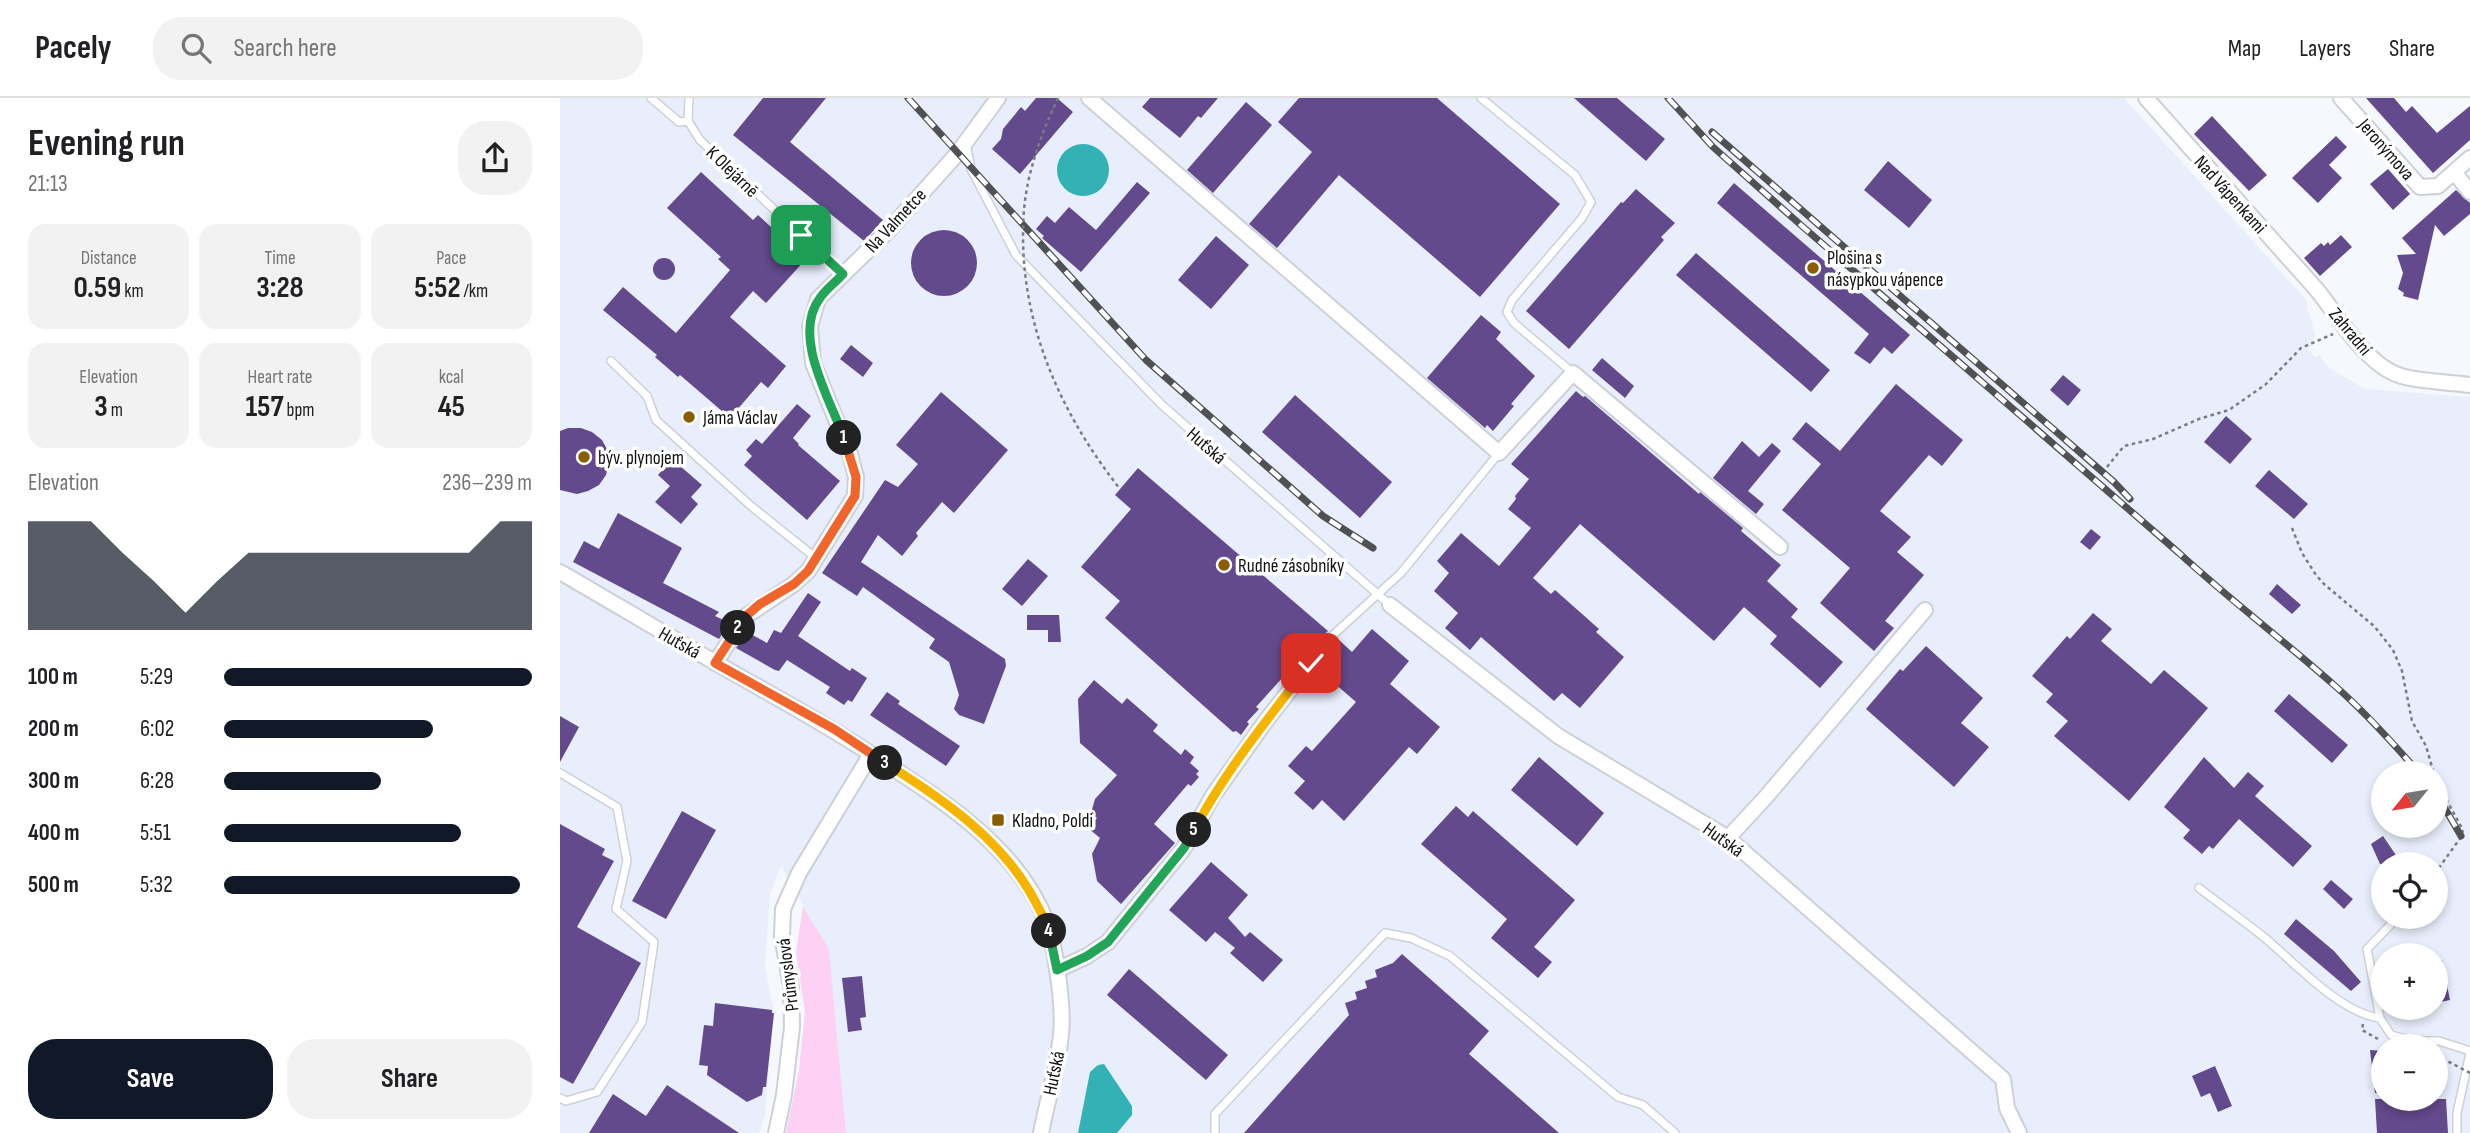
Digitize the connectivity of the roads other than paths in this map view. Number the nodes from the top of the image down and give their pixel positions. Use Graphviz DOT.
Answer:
graph roads {
  1 [pos="651,98"];
  2 [pos="689,98"];
  3 [pos="998,98"];
  4 [pos="1089,98"];
  5 [pos="1481,98"];
  6 [pos="2146,98"];
  7 [pos="2342,98"];
  8 [pos="688,121"];
  9 [pos="966,142"];
  10 [pos="2470,158"];
  11 [pos="2454,172"];
  12 [pos="2470,191"];
  13 [pos="843,274"];
  14 [pos="2317,290"];
  15 [pos="611,361"];
  16 [pos="1573,373"];
  17 [pos="2470,385"];
  18 [pos="1499,453"];
  19 [pos="1780,547"];
  20 [pos="817,559"];
  21 [pos="560,572"];
  22 [pos="1377,595"];
  23 [pos="1390,605"];
  24 [pos="1925,610"];
  25 [pos="1334,635"];
  26 [pos="715,663"];
  27 [pos="1311,663"];
  28 [pos="871,754"];
  29 [pos="560,773"];
  30 [pos="1728,838"];
  31 [pos="2199,888"];
  32 [pos="2386,929"];
  33 [pos="2373,943"];
  34 [pos="2371,945"];
  35 [pos="1057,970"];
  36 [pos="2371,970"];
  37 [pos="2371,1017"];
  38 [pos="2381,1020"];
  39 [pos="2470,1052"];
  40 [pos="560,1098"];
  41 [pos="776,1133"];
  42 [pos="1041,1133"];
  43 [pos="1215,1133"];
  44 [pos="1675,1133"];
  45 [pos="2019,1133"];
  46 [pos="2457,1133"];
  1 -- 8 [label="lane, K Olejárně"];
  2 -- 8 [label="lane"];
  3 -- 9 [label="street, Na Valmetce"];
  4 -- 18 [label="street"];
  5 -- 16 [label="lane"];
  6 -- 14 [label="street, Nad Vápenkami"];
  7 -- 11 [label="street, Jeronýmova"];
  8 -- 13 [label="lane, K Olejárně"];
  9 -- 13 [label="street, Na Valmetce"];
  9 -- 22 [label="lane, Huťská"];
  10 -- 11 [label="street"];
  11 -- 12 [label="street"];
  13 -- 20 [label="street, Na Valmetce"];
  14 -- 17 [label="street, Zahradní"];
  15 -- 20 [label="lane"];
  16 -- 18 [label="street"];
  16 -- 19 [label="street"];
  18 -- 22 [label="lane"];
  20 -- 26 [label="street, Na Valmetce"];
  21 -- 26 [label="street, Huťská"];
  22 -- 23 [label="lane, Huťská"];
  22 -- 25 [label="lane"];
  23 -- 30 [label="street, Huťská"];
  24 -- 30 [label="street"];
  26 -- 28 [label="street, Huťská"];
  27 -- 35 [label="street"];
  28 -- 35 [label="street, Huťská"];
  28 -- 41 [label="street, Průmyslová"];
  29 -- 40 [label="lane"];
  30 -- 45 [label="street, Huťská"];
  31 -- 37 [label="lane"];
  32 -- 33 [label="lane"];
  34 -- 36 [label="lane"];
  35 -- 42 [label="street, Huťská"];
  38 -- 39 [label="lane"];
  39 -- 46 [label="lane"];
  43 -- 44 [label="lane"];
}
